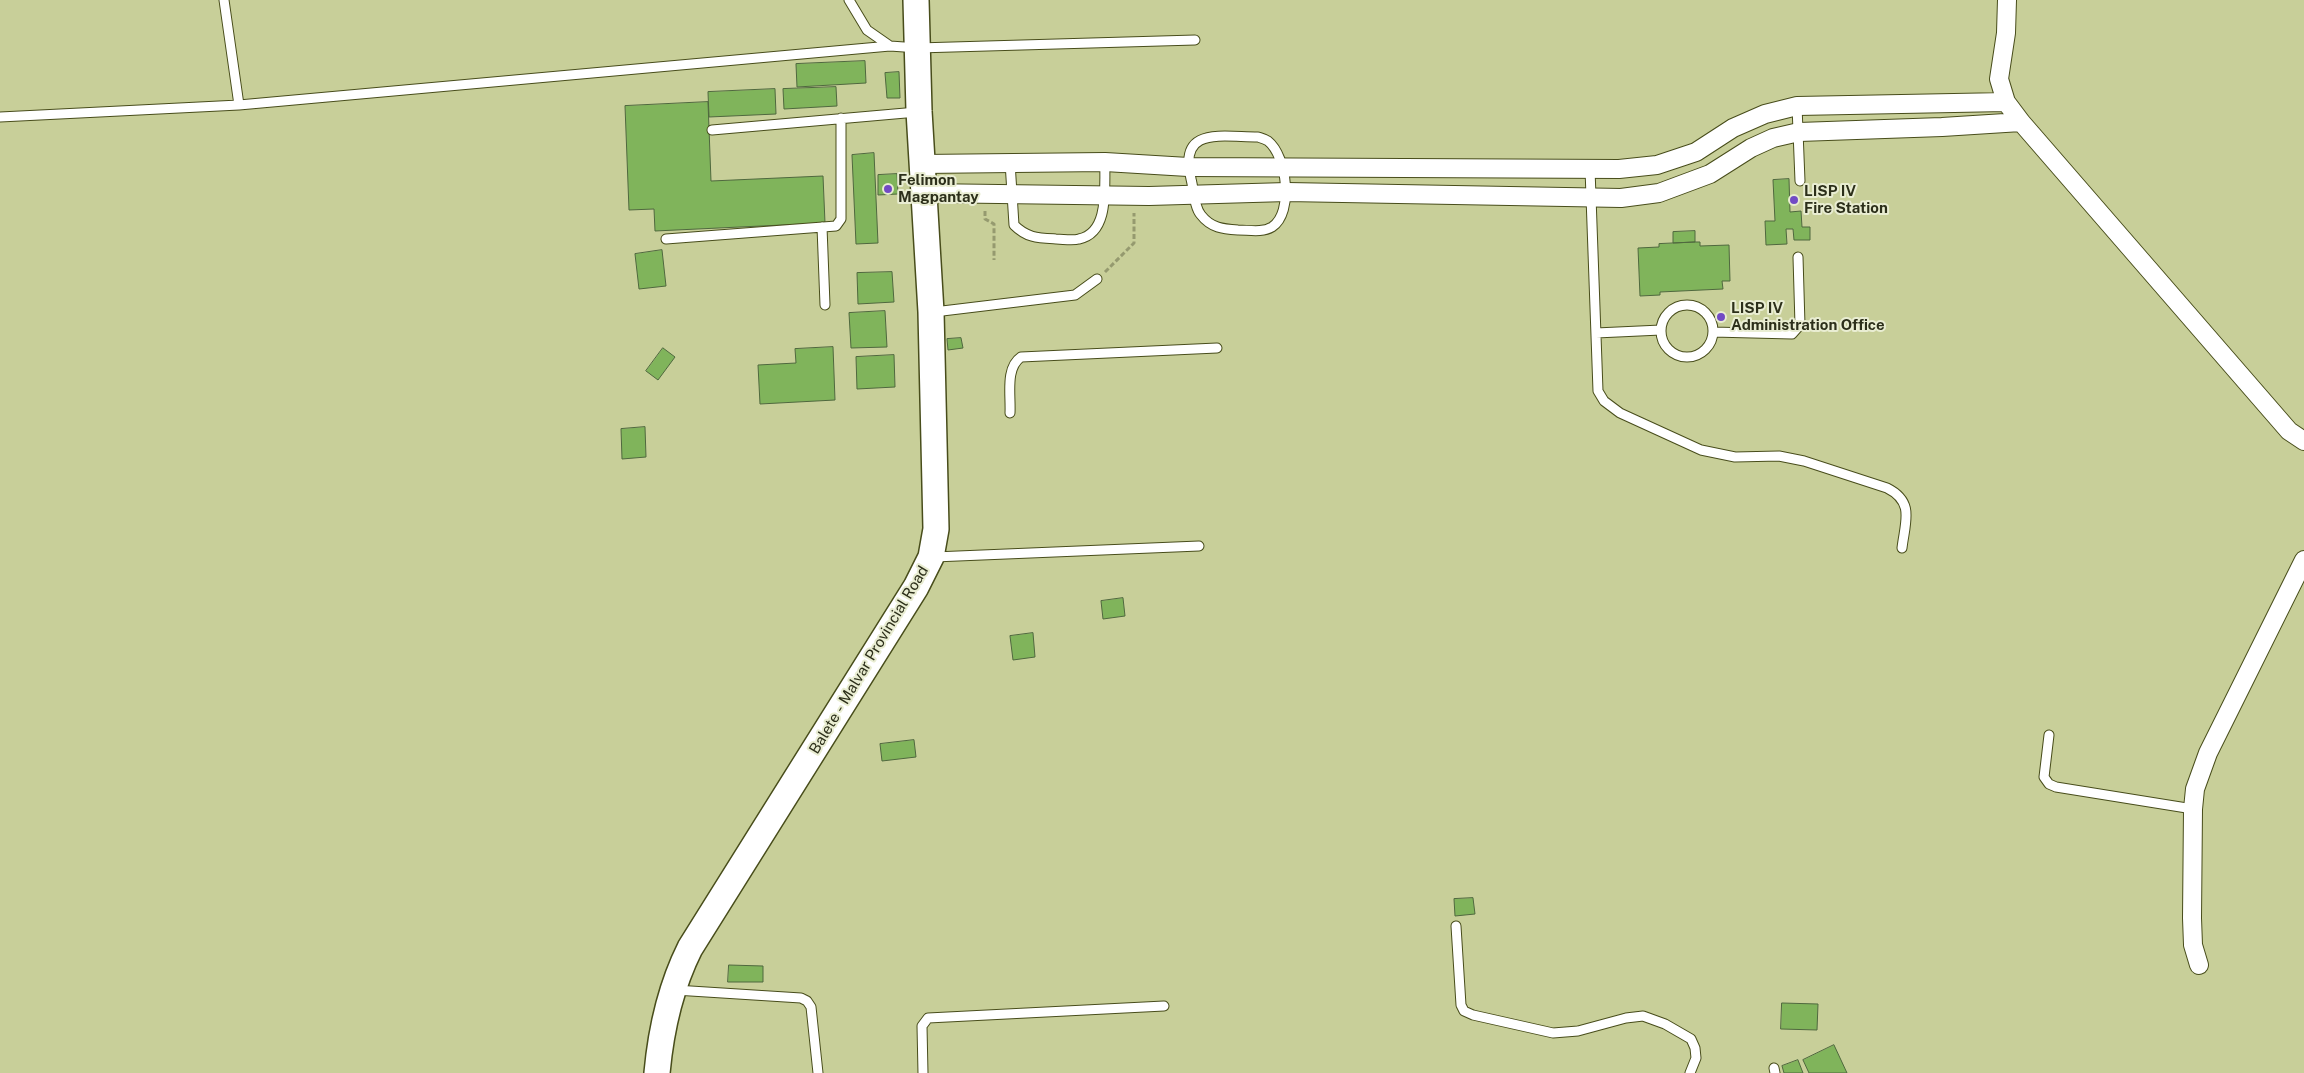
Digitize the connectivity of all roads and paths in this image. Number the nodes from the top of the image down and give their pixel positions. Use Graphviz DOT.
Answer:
graph roads {
  1 [pos="224,0"];
  2 [pos="850,0"];
  3 [pos="916,0"];
  4 [pos="2007,0"];
  5 [pos="1195,40"];
  6 [pos="890,46"];
  7 [pos="918,48"];
  8 [pos="2006,102"];
  9 [pos="239,105"];
  10 [pos="1797,106"];
  11 [pos="920,111"];
  12 [pos="0,117"];
  13 [pos="841,118"];
  14 [pos="2022,122"];
  15 [pos="712,130"];
  16 [pos="1799,132"];
  17 [pos="1010,162"];
  18 [pos="1105,162"];
  19 [pos="922,164"];
  20 [pos="1282,166"];
  21 [pos="1188,167"];
  22 [pos="1590,169"];
  23 [pos="1800,181"];
  24 [pos="924,192"];
  25 [pos="1287,192"];
  26 [pos="1195,194"];
  27 [pos="1011,195"];
  28 [pos="1103,195"];
  29 [pos="1133,195"];
  30 [pos="1592,198"];
  31 [pos="822,227"];
  32 [pos="666,238"];
  33 [pos="1798,257"];
  34 [pos="1097,279"];
  35 [pos="825,305"];
  36 [pos="931,312"];
  37 [pos="1661,330"];
  38 [pos="1712,332"];
  39 [pos="1596,333"];
  40 [pos="1216,348"];
  41 [pos="1010,413"];
  42 [pos="2304,441"];
  43 [pos="1199,546"];
  44 [pos="1902,548"];
  45 [pos="931,558"];
  46 [pos="2304,560"];
  47 [pos="2049,735"];
  48 [pos="2193,808"];
  49 [pos="1456,926"];
  50 [pos="2199,965"];
  51 [pos="672,989"];
  52 [pos="1164,1006"];
  53 [pos="657,1073"];
  54 [pos="818,1073"];
  55 [pos="923,1073"];
  56 [pos="1690,1073"];
  1 -- 9 [label="lane"];
  2 -- 6 [label="lane"];
  3 -- 7 [label="main road, Balete - Malvar Provincial Road"];
  4 -- 8 [label="street"];
  5 -- 7 [label="lane"];
  6 -- 7 [label="lane"];
  6 -- 9 [label="lane"];
  7 -- 11 [label="main road, Balete - Malvar Provincial Road"];
  8 -- 10 [label="street"];
  8 -- 14 [label="street"];
  9 -- 12 [label="lane"];
  10 -- 16 [label="lane"];
  10 -- 22 [label="street"];
  11 -- 13 [label="lane"];
  11 -- 19 [label="main road, Balete - Malvar Provincial Road"];
  13 -- 15 [label="lane"];
  13 -- 31 [label="lane"];
  14 -- 16 [label="street"];
  14 -- 42 [label="street"];
  16 -- 23 [label="lane"];
  16 -- 30 [label="street"];
  17 -- 18 [label="street"];
  17 -- 19 [label="street"];
  17 -- 27 [label="lane"];
  18 -- 21 [label="street"];
  18 -- 28 [label="lane"];
  19 -- 24 [label="main road, Balete - Malvar Provincial Road"];
  20 -- 21 [label="street"];
  20 -- 21 [label="lane"];
  20 -- 22 [label="street"];
  20 -- 25 [label="lane"];
  21 -- 26 [label="lane"];
  22 -- 30 [label="lane"];
  24 -- 27 [label="street"];
  24 -- 36 [label="main road, Balete - Malvar Provincial Road"];
  25 -- 26 [label="street"];
  25 -- 26 [label="lane"];
  25 -- 30 [label="street"];
  26 -- 29 [label="street"];
  27 -- 28 [label="street"];
  27 -- 28 [label="lane"];
  28 -- 29 [label="street"];
  29 -- 34 [label="path"];
  30 -- 39 [label="lane"];
  31 -- 32 [label="lane"];
  31 -- 35 [label="lane"];
  33 -- 38 [label="lane"];
  34 -- 36 [label="lane"];
  36 -- 45 [label="main road, Balete - Malvar Provincial Road"];
  37 -- 38 [label="lane"];
  37 -- 38 [label="lane"];
  37 -- 39 [label="lane"];
  39 -- 44 [label="lane"];
  40 -- 41 [label="lane"];
  43 -- 45 [label="lane"];
  45 -- 51 [label="main road, Balete - Malvar Provincial Road"];
  46 -- 48 [label="street"];
  47 -- 48 [label="lane"];
  48 -- 50 [label="street"];
  49 -- 56 [label="lane"];
  51 -- 53 [label="main road, Balete - Malvar Provincial Road"];
  51 -- 54 [label="lane"];
  52 -- 55 [label="lane"];
}
